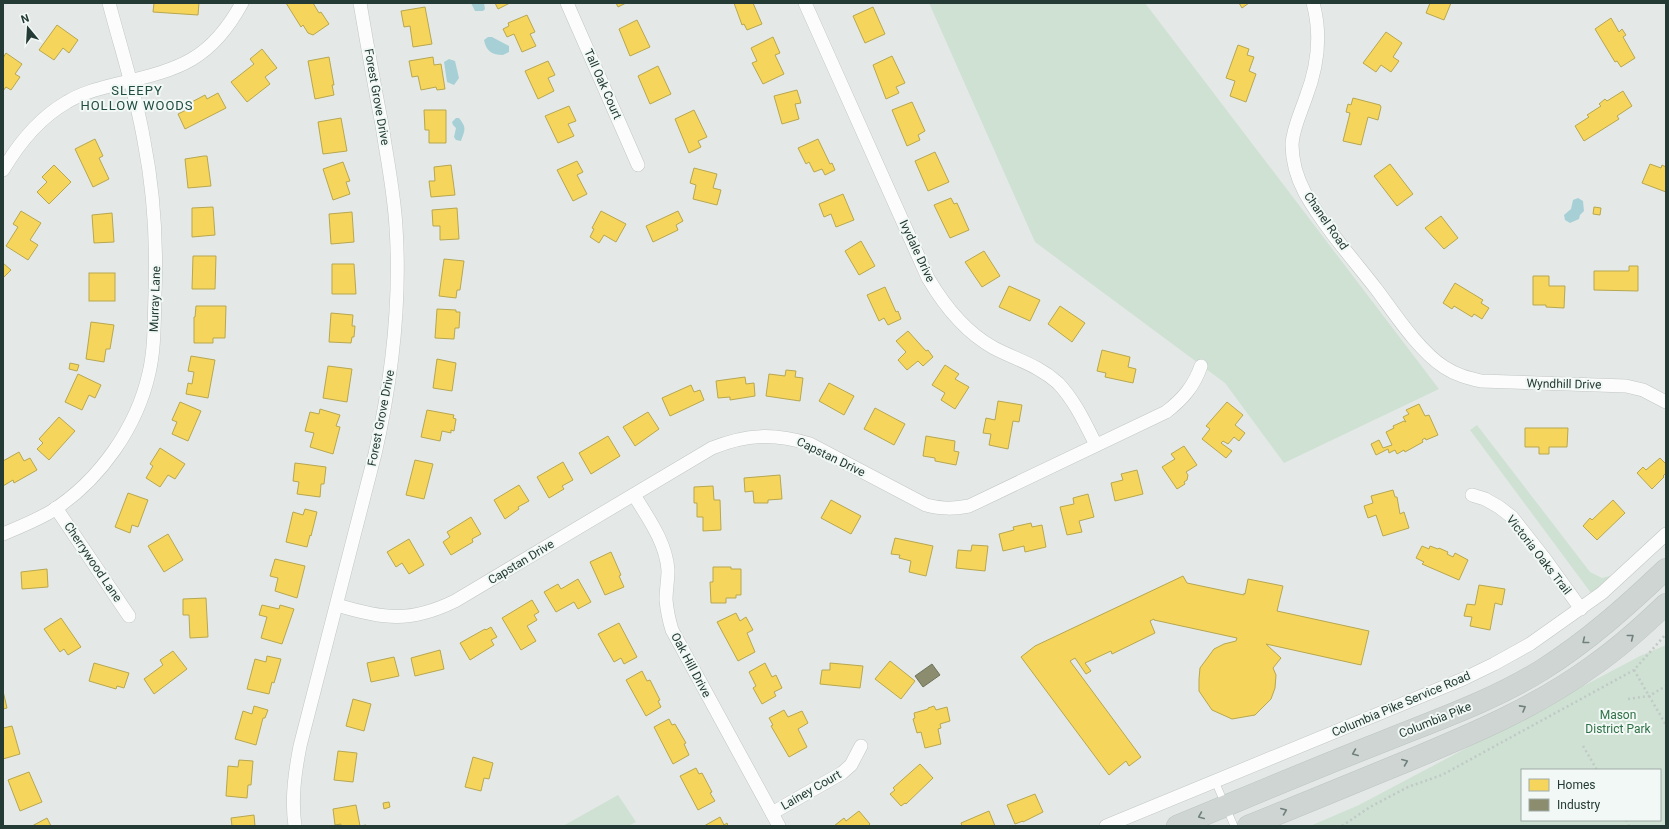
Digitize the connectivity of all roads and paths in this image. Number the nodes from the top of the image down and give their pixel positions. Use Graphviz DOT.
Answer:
graph roads {
  1 [pos="109,3"];
  2 [pos="242,3"];
  3 [pos="360,3"];
  4 [pos="567,3"];
  5 [pos="805,3"];
  6 [pos="1313,3"];
  7 [pos="130,81"];
  8 [pos="638,165"];
  9 [pos="3,170"];
  10 [pos="1201,366"];
  11 [pos="1460,376"];
  12 [pos="1666,402"];
  13 [pos="1096,445"];
  14 [pos="634,495"];
  15 [pos="1472,495"];
  16 [pos="56,508"];
  17 [pos="3,534"];
  18 [pos="1666,534"];
  19 [pos="1666,569"];
  20 [pos="1666,604"];
  21 [pos="337,605"];
  22 [pos="1581,609"];
  23 [pos="129,616"];
  24 [pos="1634,670"];
  25 [pos="1666,686"];
  26 [pos="1649,696"];
  27 [pos="1628,699"];
  28 [pos="1666,725"];
  29 [pos="861,746"];
  30 [pos="1583,746"];
  31 [pos="1596,769"];
  32 [pos="1442,775"];
  33 [pos="1215,781"];
  34 [pos="1226,806"];
  35 [pos="772,813"];
  36 [pos="295,826"];
  37 [pos="779,826"];
  38 [pos="1106,826"];
  39 [pos="1177,826"];
  40 [pos="1234,826"];
  41 [pos="1248,826"];
  42 [pos="1342,826"];
  1 -- 7 [label="street, Murray Lane"];
  2 -- 7 [label="street"];
  3 -- 21 [label="street, Forest Grove Drive"];
  4 -- 8 [label="street, Tall Oak Court"];
  5 -- 13 [label="street, Ivydale Drive"];
  6 -- 11 [label="street, Chanel Road"];
  7 -- 9 [label="street"];
  7 -- 16 [label="street, Murray Lane"];
  10 -- 13 [label="street, Capstan Drive"];
  11 -- 12 [label="street, Wyndhill Drive"];
  13 -- 14 [label="street, Capstan Drive"];
  14 -- 21 [label="street, Capstan Drive"];
  14 -- 35 [label="street, Oak Hill Drive"];
  15 -- 22 [label="street, Victoria Oaks Trail"];
  16 -- 17 [label="street, Murray Lane"];
  16 -- 23 [label="street, Cherrywood Lane"];
  18 -- 22 [label="street, Columbia Pike Service Road"];
  19 -- 34 [label="main road, Columbia Pike, one-way"];
  41 -- 20 [label="main road, one-way"];
  21 -- 36 [label="street, Forest Grove Drive"];
  22 -- 33 [label="street, Columbia Pike Service Road"];
  24 -- 26 [label="path"];
  25 -- 26 [label="path"];
  26 -- 27 [label="path"];
  26 -- 28 [label="path"];
  29 -- 35 [label="street, Lainey Court"];
  30 -- 31 [label="path"];
  32 -- 42 [label="path"];
  33 -- 34 [label="lane"];
  33 -- 38 [label="street, Columbia Pike Service Road"];
  34 -- 39 [label="main road, Columbia Pike, one-way"];
  34 -- 40 [label="lane"];
  35 -- 37 [label="street, Oak Hill Drive"];
}
